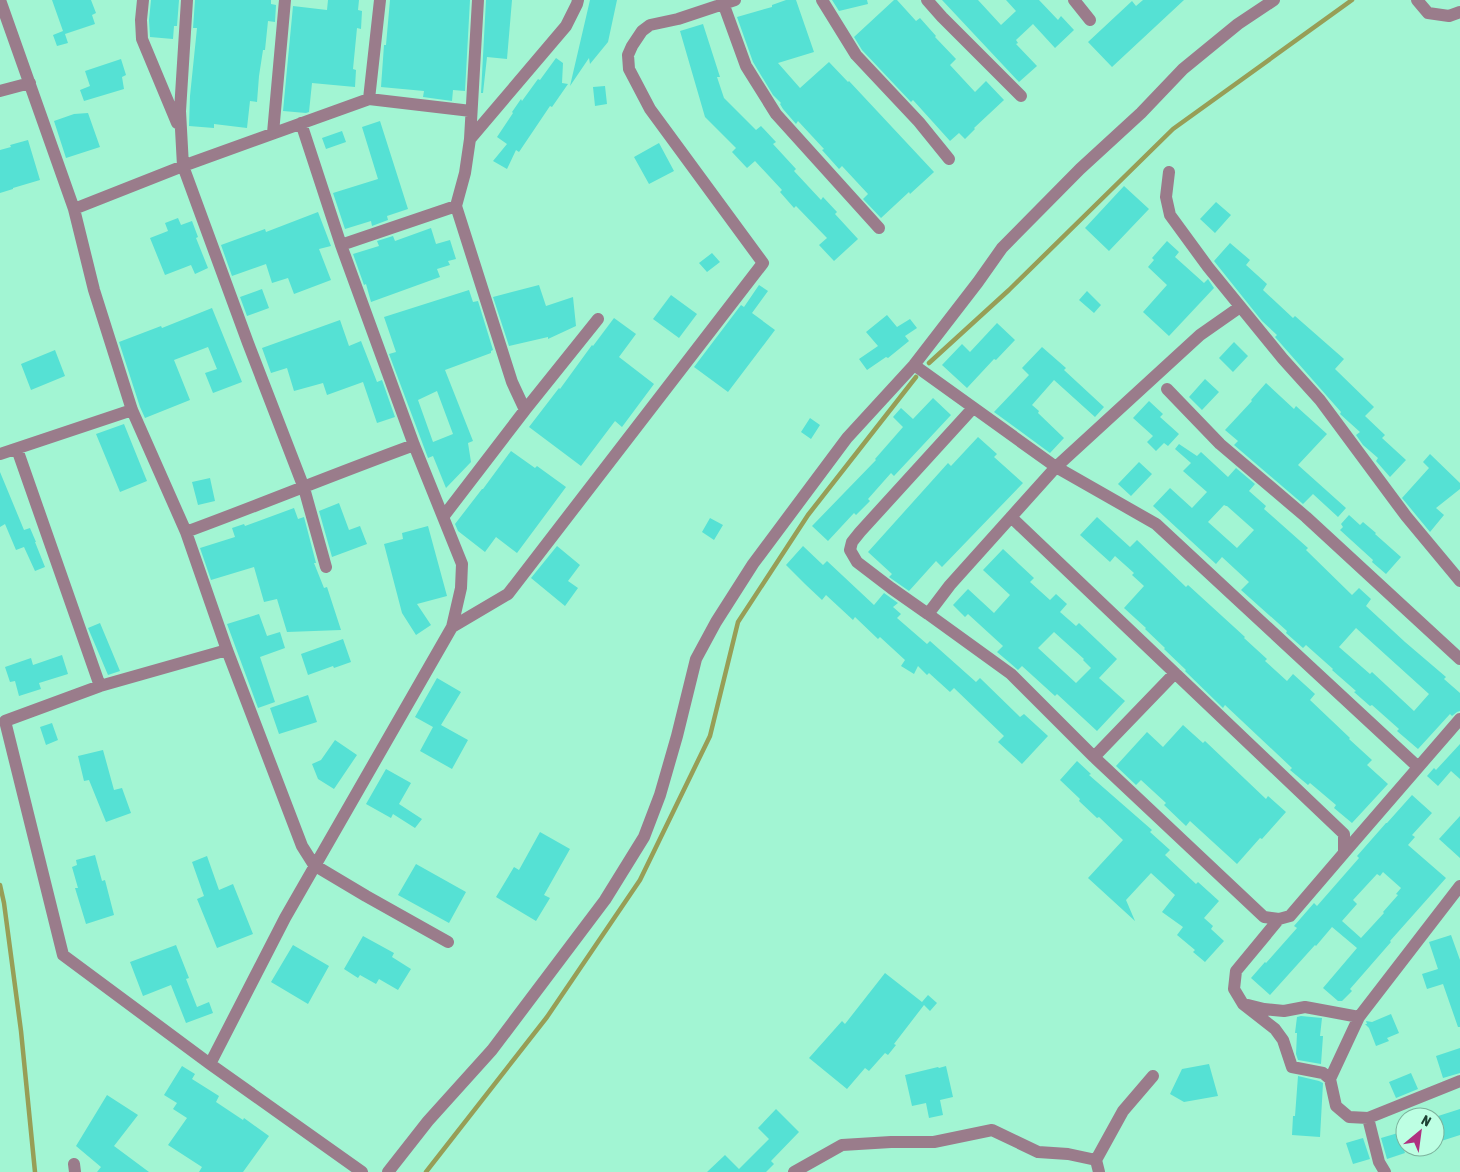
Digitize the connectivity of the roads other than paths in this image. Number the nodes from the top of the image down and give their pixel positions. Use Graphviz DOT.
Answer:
graph roads {
  1 [pos="0,0"];
  2 [pos="143,0"];
  3 [pos="187,0"];
  4 [pos="285,0"];
  5 [pos="380,0"];
  6 [pos="478,0"];
  7 [pos="578,0"];
  8 [pos="735,0"];
  9 [pos="822,0"];
  10 [pos="927,0"];
  11 [pos="1074,0"];
  12 [pos="1275,0"];
  13 [pos="1417,0"];
  14 [pos="722,2"];
  15 [pos="1460,12"];
  16 [pos="1090,20"];
  17 [pos="30,83"];
  18 [pos="0,92"];
  19 [pos="1021,96"];
  20 [pos="369,98"];
  21 [pos="471,111"];
  22 [pos="301,123"];
  23 [pos="181,133"];
  24 [pos="273,133"];
  25 [pos="470,139"];
  26 [pos="949,158"];
  27 [pos="184,166"];
  28 [pos="1169,172"];
  29 [pos="456,206"];
  30 [pos="74,209"];
  31 [pos="879,228"];
  32 [pos="341,246"];
  33 [pos="1240,307"];
  34 [pos="598,319"];
  35 [pos="914,365"];
  36 [pos="1167,389"];
  37 [pos="973,408"];
  38 [pos="132,410"];
  39 [pos="525,410"];
  40 [pos="414,446"];
  41 [pos="17,449"];
  42 [pos="0,454"];
  43 [pos="1056,467"];
  44 [pos="304,488"];
  45 [pos="443,516"];
  46 [pos="1012,517"];
  47 [pos="186,532"];
  48 [pos="326,567"];
  49 [pos="1460,581"];
  50 [pos="928,614"];
  51 [pos="452,627"];
  52 [pos="227,650"];
  53 [pos="1460,659"];
  54 [pos="1175,673"];
  55 [pos="100,686"];
  56 [pos="1460,719"];
  57 [pos="1094,757"];
  58 [pos="1418,767"];
  59 [pos="1344,853"];
  60 [pos="314,865"];
  61 [pos="1460,886"];
  62 [pos="1279,919"];
  63 [pos="448,942"];
  64 [pos="1243,1004"];
  65 [pos="1359,1017"];
  66 [pos="210,1064"];
  67 [pos="1153,1076"];
  68 [pos="1330,1079"];
  69 [pos="1460,1081"];
  70 [pos="1368,1118"];
  71 [pos="1098,1166"];
  72 [pos="796,1171"];
  73 [pos="362,1172"];
  74 [pos="388,1172"];
  75 [pos="1385,1172"];
  1 -- 17 [label="street"];
  2 -- 23 [label="street"];
  3 -- 23 [label="street"];
  4 -- 24 [label="street"];
  5 -- 20 [label="street"];
  6 -- 21 [label="street"];
  7 -- 25 [label="street"];
  8 -- 14 [label="street"];
  9 -- 26 [label="street"];
  10 -- 19 [label="street"];
  11 -- 16 [label="street"];
  12 -- 35 [label="street"];
  13 -- 15 [label="street"];
  14 -- 31 [label="street"];
  14 -- 51 [label="street"];
  17 -- 18 [label="street"];
  17 -- 30 [label="street"];
  20 -- 21 [label="street"];
  20 -- 22 [label="street"];
  21 -- 25 [label="street"];
  22 -- 24 [label="street"];
  22 -- 32 [label="street"];
  23 -- 27 [label="street"];
  24 -- 27 [label="street"];
  25 -- 29 [label="street"];
  27 -- 30 [label="street"];
  27 -- 44 [label="street"];
  28 -- 33 [label="street"];
  29 -- 32 [label="street"];
  29 -- 39 [label="street"];
  30 -- 38 [label="street"];
  32 -- 40 [label="street"];
  33 -- 43 [label="street"];
  33 -- 49 [label="street"];
  34 -- 39 [label="street"];
  35 -- 37 [label="street"];
  35 -- 74 [label="street"];
  36 -- 53 [label="street"];
  37 -- 43 [label="street"];
  37 -- 50 [label="street"];
  38 -- 41 [label="street"];
  38 -- 47 [label="street"];
  39 -- 45 [label="street"];
  40 -- 44 [label="street"];
  40 -- 45 [label="street"];
  41 -- 42 [label="street"];
  41 -- 55 [label="street"];
  43 -- 46 [label="street"];
  43 -- 58 [label="street"];
  44 -- 47 [label="street"];
  44 -- 48 [label="street"];
  45 -- 51 [label="street"];
  46 -- 50 [label="street"];
  46 -- 54 [label="street"];
  47 -- 52 [label="street"];
  50 -- 57 [label="street"];
  51 -- 60 [label="street"];
  52 -- 55 [label="street"];
  52 -- 60 [label="street"];
  54 -- 57 [label="street"];
  54 -- 59 [label="street"];
  55 -- 66 [label="street"];
  56 -- 58 [label="street"];
  57 -- 62 [label="street"];
  58 -- 59 [label="street"];
  59 -- 62 [label="street"];
  60 -- 63 [label="street"];
  60 -- 66 [label="street"];
  61 -- 65 [label="street"];
  62 -- 64 [label="street"];
  64 -- 65 [label="street"];
  64 -- 68 [label="street"];
  65 -- 68 [label="street"];
  66 -- 73 [label="street"];
  67 -- 71 [label="street"];
  68 -- 70 [label="street"];
  69 -- 70 [label="street"];
  70 -- 75 [label="street"];
  71 -- 72 [label="street"];
}
